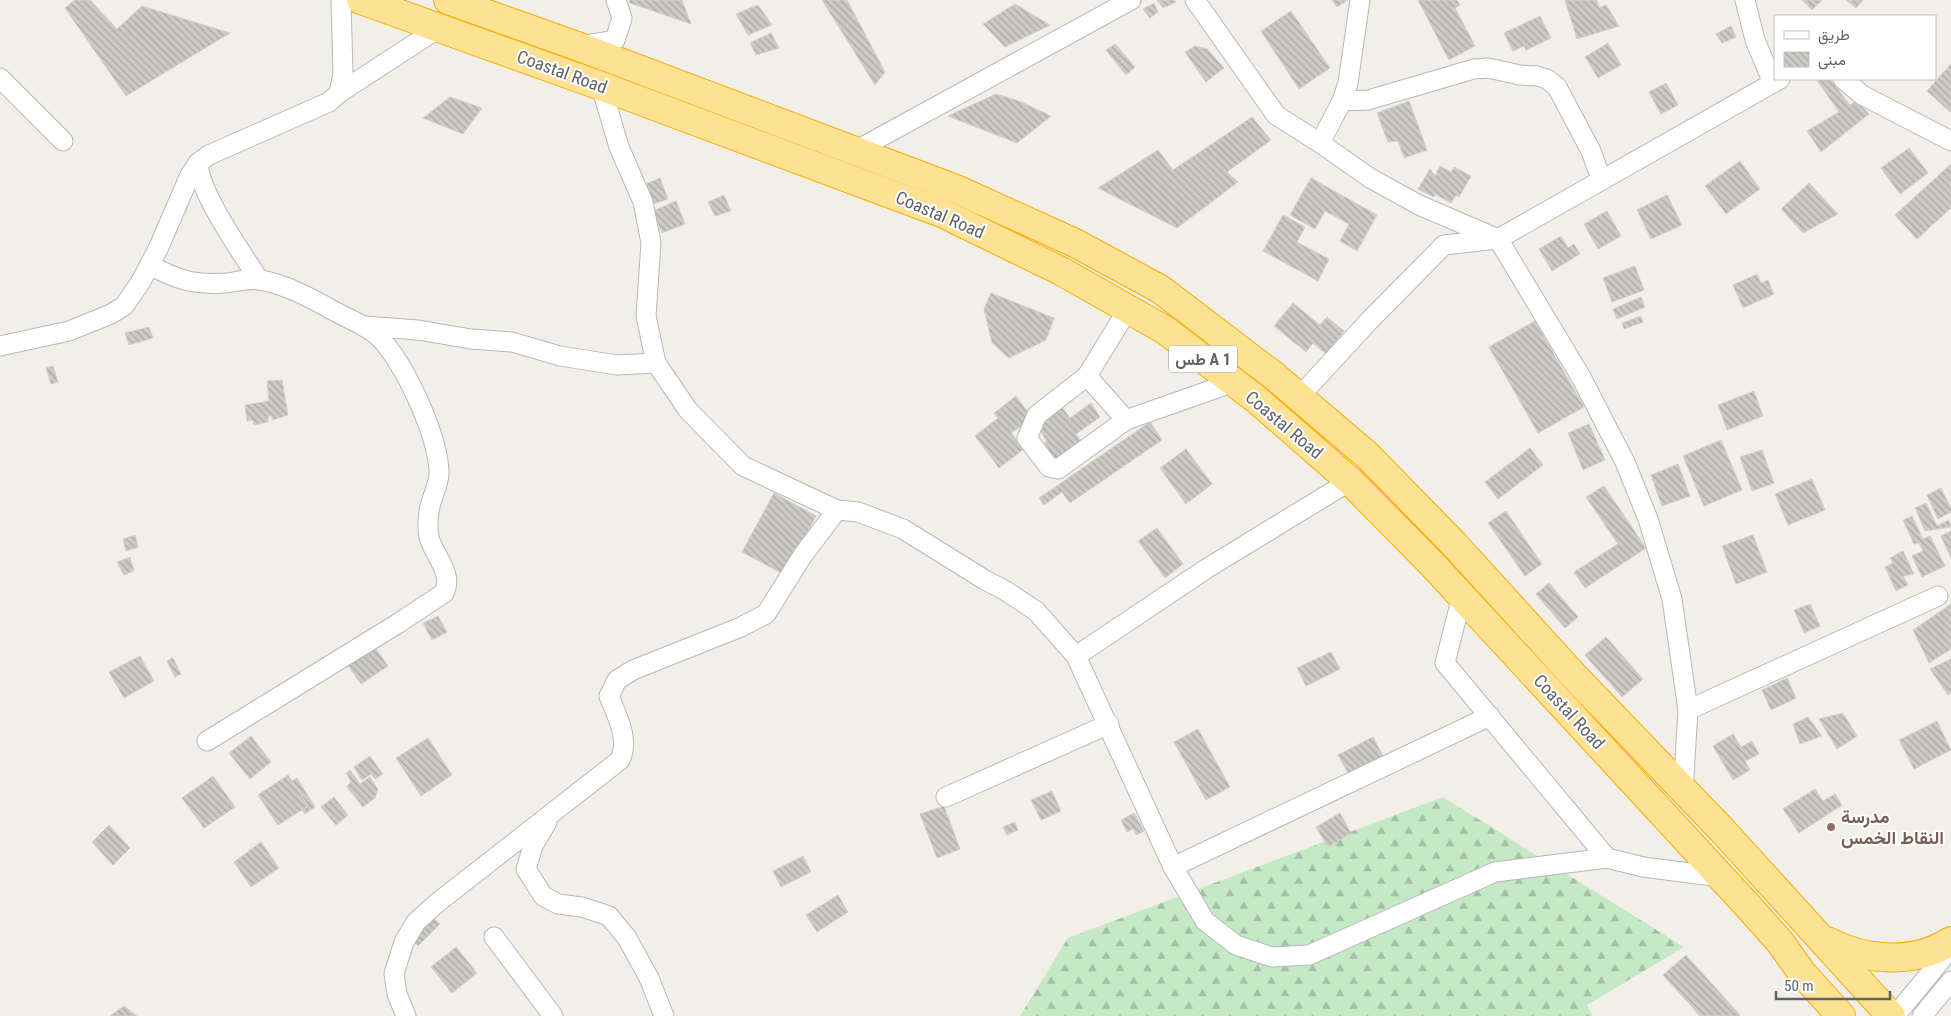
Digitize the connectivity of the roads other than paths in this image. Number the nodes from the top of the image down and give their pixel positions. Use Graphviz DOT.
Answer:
graph roads {
  1 [pos="341,0"];
  2 [pos="361,0"];
  3 [pos="448,0"];
  4 [pos="616,0"];
  5 [pos="1131,0"];
  6 [pos="1195,0"];
  7 [pos="1360,0"];
  8 [pos="1745,0"];
  9 [pos="439,28"];
  10 [pos="577,46"];
  11 [pos="1774,77"];
  12 [pos="0,78"];
  13 [pos="1844,80"];
  14 [pos="1776,81"];
  15 [pos="601,86"];
  16 [pos="339,93"];
  17 [pos="1342,101"];
  18 [pos="64,141"];
  19 [pos="1951,141"];
  20 [pos="1320,143"];
  21 [pos="855,151"];
  22 [pos="198,163"];
  23 [pos="1601,179"];
  24 [pos="1498,238"];
  25 [pos="150,265"];
  26 [pos="259,280"];
  27 [pos="1128,309"];
  28 [pos="364,326"];
  29 [pos="0,346"];
  30 [pos="656,363"];
  31 [pos="1087,376"];
  32 [pos="1234,382"];
  33 [pos="1299,397"];
  34 [pos="1126,420"];
  35 [pos="1350,481"];
  36 [pos="837,510"];
  37 [pos="1462,596"];
  38 [pos="1938,596"];
  39 [pos="1076,656"];
  40 [pos="1688,710"];
  41 [pos="1490,716"];
  42 [pos="1109,724"];
  43 [pos="207,741"];
  44 [pos="1683,792"];
  45 [pos="946,797"];
  46 [pos="552,815"];
  47 [pos="1608,858"];
  48 [pos="1173,867"];
  49 [pos="1721,877"];
  50 [pos="1808,927"];
  51 [pos="494,936"];
  52 [pos="1951,941"];
  53 [pos="1951,948"];
  54 [pos="1802,973"];
  55 [pos="1951,981"];
  56 [pos="406,1016"];
  57 [pos="553,1016"];
  58 [pos="664,1016"];
  59 [pos="1813,1016"];
  60 [pos="1841,1016"];
  61 [pos="1893,1016"];
  62 [pos="1922,1016"];
  1 -- 16 [label="street"];
  2 -- 9 [label="highway, Coastal Road / طس A 1"];
  3 -- 10 [label="highway, Coastal Road / طس A 1"];
  4 -- 10 [label="street"];
  5 -- 21 [label="street"];
  6 -- 20 [label="street"];
  7 -- 17 [label="street"];
  8 -- 11 [label="street"];
  9 -- 15 [label="highway, Coastal Road / طس A 1"];
  9 -- 16 [label="street"];
  10 -- 21 [label="highway, Coastal Road / طس A 1"];
  12 -- 18 [label="street"];
  13 -- 19 [label="street"];
  14 -- 23 [label="street"];
  15 -- 27 [label="highway, Coastal Road / طس A 1"];
  15 -- 30 [label="street"];
  16 -- 22 [label="street"];
  17 -- 20 [label="street"];
  17 -- 23 [label="street"];
  20 -- 24 [label="street"];
  21 -- 33 [label="highway, Coastal Road / طس A 1"];
  22 -- 25 [label="street"];
  22 -- 26 [label="street"];
  23 -- 24 [label="street"];
  24 -- 33 [label="street"];
  24 -- 40 [label="street"];
  25 -- 26 [label="street"];
  25 -- 29 [label="street"];
  26 -- 28 [label="street"];
  27 -- 31 [label="street"];
  27 -- 32 [label="highway, Coastal Road / طس A 1"];
  28 -- 30 [label="street"];
  28 -- 43 [label="street"];
  30 -- 36 [label="street"];
  31 -- 34 [label="street"];
  31 -- 34 [label="street"];
  32 -- 34 [label="street"];
  32 -- 35 [label="highway, Coastal Road / طس A 1"];
  33 -- 44 [label="highway, Coastal Road / طس A 1"];
  35 -- 37 [label="highway, Coastal Road / طس A 1"];
  35 -- 39 [label="street"];
  36 -- 39 [label="street"];
  36 -- 46 [label="street"];
  37 -- 41 [label="street"];
  37 -- 49 [label="highway, Coastal Road / طس A 1"];
  38 -- 40 [label="street"];
  39 -- 42 [label="street"];
  40 -- 44 [label="street"];
  41 -- 47 [label="street"];
  41 -- 48 [label="street"];
  42 -- 45 [label="street"];
  42 -- 48 [label="street"];
  44 -- 50 [label="highway, Coastal Road / طس A 1"];
  46 -- 56 [label="street"];
  46 -- 58 [label="street"];
  47 -- 48 [label="street"];
  47 -- 49 [label="street"];
  49 -- 54 [label="highway, Coastal Road / طس A 1"];
  50 -- 52 [label="highway"];
  50 -- 61 [label="highway, Coastal Road / طس A 1"];
  51 -- 57 [label="street"];
  53 -- 61 [label="street"];
  54 -- 59 [label="highway"];
  54 -- 60 [label="highway, Coastal Road / طس A 1"];
  55 -- 62 [label="street"];
}
